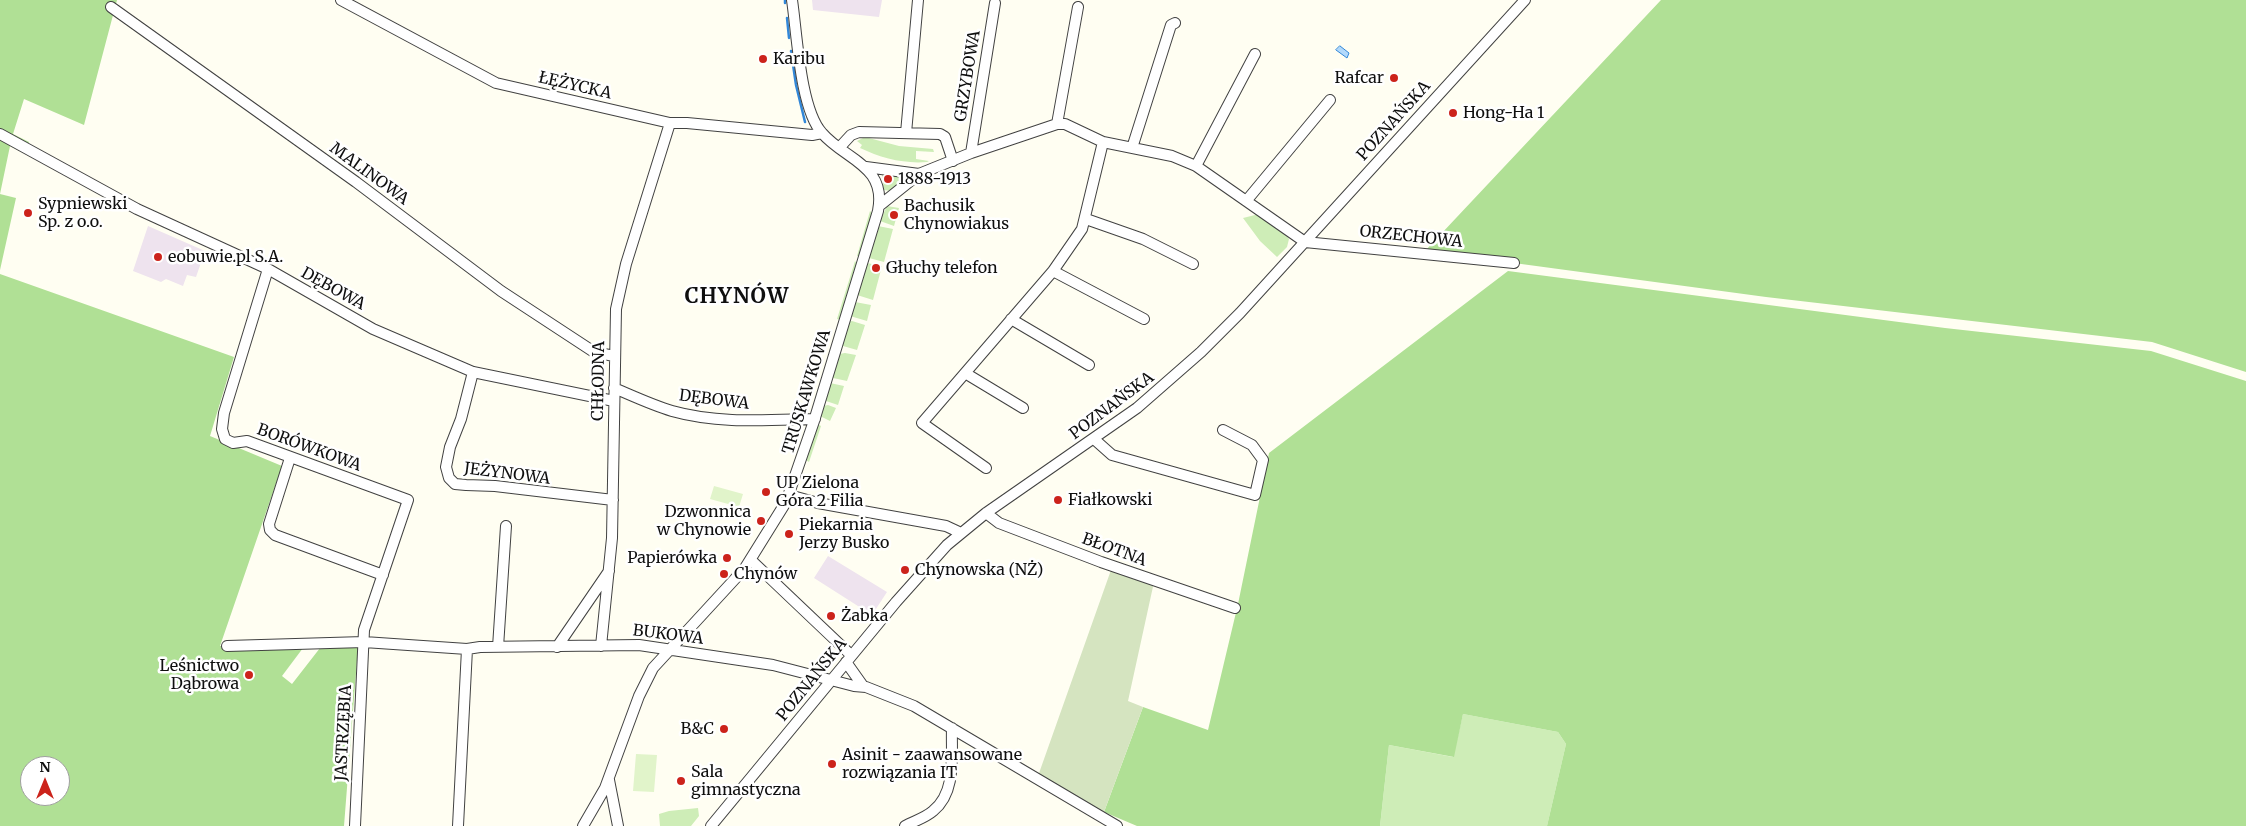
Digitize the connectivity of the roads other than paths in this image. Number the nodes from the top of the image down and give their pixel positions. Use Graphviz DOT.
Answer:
graph roads {
  1 [pos="341,0"];
  2 [pos="792,0"];
  3 [pos="918,0"];
  4 [pos="1525,0"];
  5 [pos="995,3"];
  6 [pos="111,7"];
  7 [pos="1078,7"];
  8 [pos="1175,23"];
  9 [pos="1255,54"];
  10 [pos="1330,100"];
  11 [pos="670,123"];
  12 [pos="1057,124"];
  13 [pos="906,133"];
  14 [pos="0,134"];
  15 [pos="822,134"];
  16 [pos="1103,142"];
  17 [pos="840,148"];
  18 [pos="1132,148"];
  19 [pos="971,153"];
  20 [pos="953,160"];
  21 [pos="1196,166"];
  22 [pos="866,167"];
  23 [pos="919,174"];
  24 [pos="1247,200"];
  25 [pos="879,206"];
  26 [pos="1086,219"];
  27 [pos="1305,242"];
  28 [pos="1514,263"];
  29 [pos="1193,264"];
  30 [pos="268,269"];
  31 [pos="1053,271"];
  32 [pos="1011,319"];
  33 [pos="1144,319"];
  34 [pos="614,356"];
  35 [pos="1089,365"];
  36 [pos="473,372"];
  37 [pos="965,373"];
  38 [pos="614,388"];
  39 [pos="614,401"];
  40 [pos="1023,408"];
  41 [pos="815,419"];
  42 [pos="1223,430"];
  43 [pos="1094,440"];
  44 [pos="290,458"];
  45 [pos="986,468"];
  46 [pos="789,494"];
  47 [pos="613,500"];
  48 [pos="986,513"];
  49 [pos="506,526"];
  50 [pos="961,533"];
  51 [pos="751,560"];
  52 [pos="609,570"];
  53 [pos="383,575"];
  54 [pos="1235,608"];
  55 [pos="364,642"];
  56 [pos="227,646"];
  57 [pos="601,646"];
  58 [pos="498,647"];
  59 [pos="557,647"];
  60 [pos="467,649"];
  61 [pos="668,650"];
  62 [pos="849,658"];
  63 [pos="832,680"];
  64 [pos="863,686"];
  65 [pos="952,728"];
  66 [pos="609,779"];
  67 [pos="355,826"];
  68 [pos="458,826"];
  69 [pos="583,826"];
  70 [pos="618,826"];
  71 [pos="711,826"];
  72 [pos="905,826"];
  73 [pos="1118,826"];
  1 -- 11 [label="street, ŁĘŻYCKA"];
  2 -- 15 [label="street"];
  3 -- 13 [label="street"];
  4 -- 27 [label="street, POZNAŃSKA"];
  5 -- 19 [label="street, GRZYBOWA"];
  6 -- 34 [label="street, MALINOWA"];
  7 -- 12 [label="street"];
  8 -- 18 [label="street"];
  9 -- 21 [label="street"];
  10 -- 24 [label="street"];
  11 -- 15 [label="street, ŁĘŻYCKA"];
  11 -- 34 [label="street, CHŁODNA"];
  12 -- 16 [label="street"];
  12 -- 19 [label="street"];
  13 -- 17 [label="street, GRZYBOWA"];
  13 -- 20 [label="street, GRZYBOWA"];
  14 -- 30 [label="street, DĘBOWA"];
  15 -- 17 [label="street, TRUSKAWKOWA"];
  16 -- 18 [label="street"];
  16 -- 26 [label="street"];
  17 -- 22 [label="street, TRUSKAWKOWA"];
  18 -- 21 [label="street"];
  19 -- 20 [label="street"];
  20 -- 23 [label="street"];
  21 -- 24 [label="street"];
  22 -- 23 [label="street, TRUSKAWKOWA"];
  22 -- 25 [label="street, TRUSKAWKOWA"];
  23 -- 25 [label="street"];
  24 -- 27 [label="street"];
  25 -- 41 [label="street, TRUSKAWKOWA"];
  26 -- 29 [label="street"];
  26 -- 31 [label="street"];
  27 -- 28 [label="street, ORZECHOWA"];
  27 -- 43 [label="street, POZNAŃSKA"];
  30 -- 36 [label="street, DĘBOWA"];
  30 -- 44 [label="street, BORÓWKOWA"];
  31 -- 32 [label="street"];
  31 -- 33 [label="street"];
  32 -- 35 [label="street"];
  32 -- 37 [label="street"];
  34 -- 38 [label="street, CHŁODNA"];
  36 -- 39 [label="street, DĘBOWA"];
  36 -- 47 [label="street, JEŻYNOWA"];
  37 -- 40 [label="street"];
  37 -- 45 [label="street"];
  38 -- 39 [label="street, CHŁODNA"];
  38 -- 41 [label="street, DĘBOWA"];
  39 -- 47 [label="street, CHŁODNA"];
  41 -- 46 [label="street, TRUSKAWKOWA"];
  42 -- 43 [label="street"];
  43 -- 48 [label="street, POZNAŃSKA"];
  44 -- 53 [label="street"];
  44 -- 53 [label="street, BORÓWKOWA"];
  46 -- 50 [label="street"];
  46 -- 51 [label="street, TRUSKAWKOWA"];
  47 -- 52 [label="street, CHŁODNA"];
  48 -- 50 [label="street, POZNAŃSKA"];
  48 -- 54 [label="street, BŁOTNA"];
  49 -- 58 [label="street"];
  50 -- 62 [label="street, POZNAŃSKA"];
  51 -- 61 [label="street, TRUSKAWKOWA"];
  51 -- 62 [label="street"];
  52 -- 57 [label="street, CHŁODNA"];
  52 -- 59 [label="street"];
  53 -- 55 [label="street, BORÓWKOWA"];
  55 -- 56 [label="street, BUKOWA"];
  55 -- 60 [label="street, BUKOWA"];
  55 -- 67 [label="street, JASTRZĘBIA"];
  57 -- 59 [label="street, BUKOWA"];
  57 -- 61 [label="street, BUKOWA"];
  58 -- 59 [label="street, BUKOWA"];
  58 -- 60 [label="street, BUKOWA"];
  60 -- 68 [label="street"];
  61 -- 63 [label="street, BUKOWA"];
  61 -- 66 [label="street, TRUSKAWKOWA"];
  62 -- 63 [label="street, POZNAŃSKA"];
  62 -- 64 [label="street"];
  63 -- 64 [label="street, BUKOWA"];
  63 -- 71 [label="street, POZNAŃSKA"];
  64 -- 65 [label="street, BUKOWA"];
  65 -- 72 [label="street"];
  65 -- 73 [label="street, BUKOWA"];
  66 -- 69 [label="street, TRUSKAWKOWA"];
  66 -- 70 [label="street"];
}
